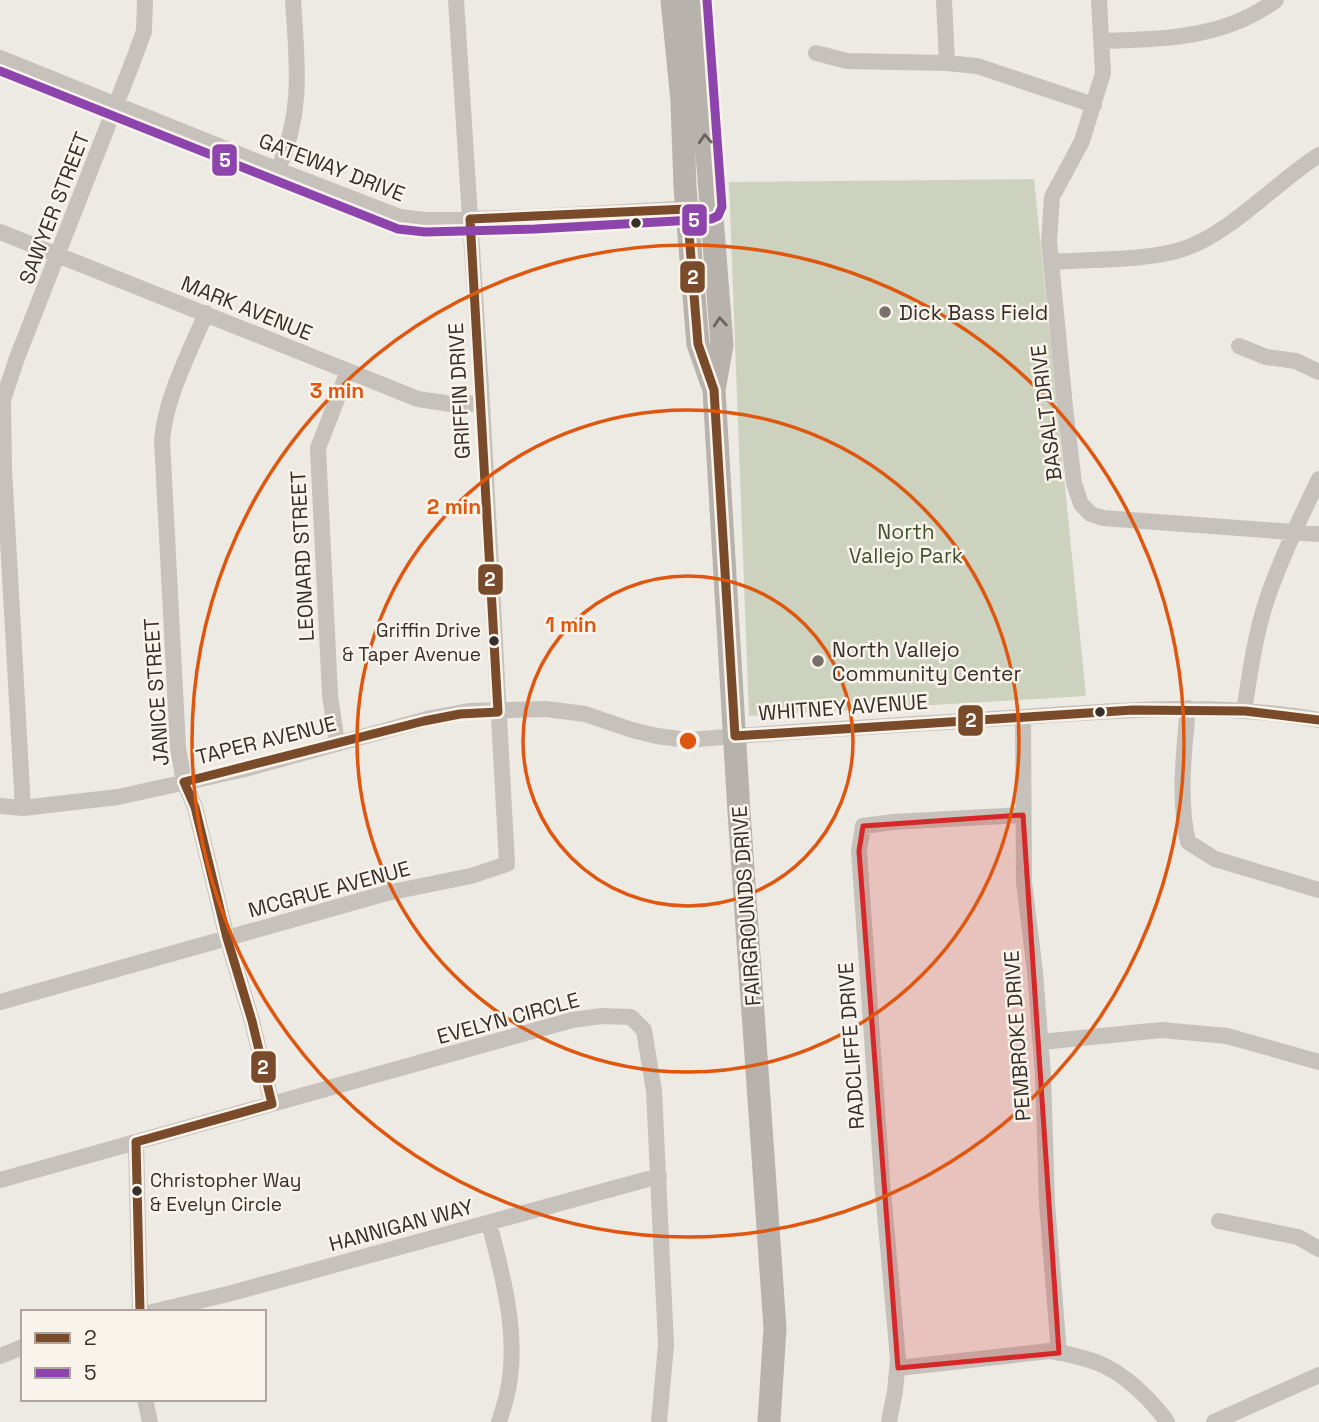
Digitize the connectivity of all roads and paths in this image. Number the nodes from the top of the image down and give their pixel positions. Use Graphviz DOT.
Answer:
graph roads {
  1 [pos="145,0"];
  2 [pos="293,0"];
  3 [pos="456,0"];
  4 [pos="673,0"];
  5 [pos="695,0"];
  6 [pos="944,0"];
  7 [pos="1099,0"];
  8 [pos="1276,0"];
  9 [pos="1101,41"];
  10 [pos="817,53"];
  11 [pos="0,58"];
  12 [pos="947,63"];
  13 [pos="117,105"];
  14 [pos="1094,105"];
  15 [pos="1319,155"];
  16 [pos="278,170"];
  17 [pos="710,207"];
  18 [pos="687,209"];
  19 [pos="470,219"];
  20 [pos="0,232"];
  21 [pos="59,256"];
  22 [pos="1052,262"];
  23 [pos="206,313"];
  24 [pos="1239,346"];
  25 [pos="348,372"];
  26 [pos="1319,372"];
  27 [pos="714,390"];
  28 [pos="482,403"];
  29 [pos="1319,479"];
  30 [pos="1293,532"];
  31 [pos="1319,534"];
  32 [pos="1188,708"];
  33 [pos="1244,710"];
  34 [pos="498,712"];
  35 [pos="1023,717"];
  36 [pos="1319,720"];
  37 [pos="735,736"];
  38 [pos="337,744"];
  39 [pos="184,782"];
  40 [pos="0,806"];
  41 [pos="23,808"];
  42 [pos="1023,815"];
  43 [pos="507,864"];
  44 [pos="1319,890"];
  45 [pos="227,938"];
  46 [pos="0,1002"];
  47 [pos="1041,1042"];
  48 [pos="1319,1062"];
  49 [pos="272,1104"];
  50 [pos="136,1142"];
  51 [pos="659,1176"];
  52 [pos="0,1180"];
  53 [pos="1219,1220"];
  54 [pos="489,1223"];
  55 [pos="1319,1249"];
  56 [pos="140,1310"];
  57 [pos="160,1310"];
  58 [pos="21,1348"];
  59 [pos="1059,1353"];
  60 [pos="0,1356"];
  61 [pos="898,1368"];
  62 [pos="1319,1375"];
  63 [pos="145,1401"];
  64 [pos="150,1422"];
  65 [pos="499,1422"];
  66 [pos="659,1422"];
  67 [pos="769,1422"];
  68 [pos="889,1422"];
  69 [pos="1167,1422"];
  70 [pos="1214,1422"];
  1 -- 13 [label="street, SAWYER STREET"];
  2 -- 16 [label="street"];
  3 -- 19 [label="street, GRIFFIN DRIVE"];
  4 -- 18 [label="main road, FAIRGROUNDS DRIVE"];
  17 -- 5 [label="main road, FAIRGROUNDS DRIVE, one-way"];
  6 -- 12 [label="street"];
  7 -- 9 [label="street, BASALT DRIVE"];
  8 -- 9 [label="street"];
  9 -- 14 [label="street, BASALT DRIVE"];
  10 -- 12 [label="street"];
  11 -- 13 [label="street, GATEWAY DRIVE"];
  12 -- 14 [label="street"];
  13 -- 16 [label="street, GATEWAY DRIVE"];
  13 -- 21 [label="street, SAWYER STREET"];
  14 -- 22 [label="street, BASALT DRIVE"];
  15 -- 22 [label="street"];
  16 -- 19 [label="street, GATEWAY DRIVE"];
  17 -- 18 [label="street, GATEWAY DRIVE"];
  27 -- 17 [label="main road, FAIRGROUNDS DRIVE, one-way"];
  18 -- 19 [label="street, GATEWAY DRIVE"];
  18 -- 27 [label="main road, FAIRGROUNDS DRIVE"];
  19 -- 28 [label="street, GRIFFIN DRIVE"];
  20 -- 21 [label="street, MARK AVENUE"];
  21 -- 23 [label="street, MARK AVENUE"];
  21 -- 41 [label="street, SAWYER STREET"];
  22 -- 30 [label="street, BASALT DRIVE"];
  23 -- 25 [label="street, MARK AVENUE"];
  23 -- 39 [label="street, JANICE STREET"];
  24 -- 26 [label="street"];
  25 -- 28 [label="street, MARK AVENUE"];
  25 -- 38 [label="street, LEONARD STREET"];
  27 -- 37 [label="main road, FAIRGROUNDS DRIVE"];
  28 -- 34 [label="street, GRIFFIN DRIVE"];
  29 -- 30 [label="street"];
  30 -- 31 [label="street, BASALT DRIVE"];
  30 -- 33 [label="street"];
  32 -- 33 [label="street, WHITNEY AVENUE"];
  32 -- 35 [label="street, WHITNEY AVENUE"];
  32 -- 44 [label="street"];
  33 -- 36 [label="street, WHITNEY AVENUE"];
  34 -- 37 [label="street, WHITNEY AVENUE"];
  34 -- 38 [label="street, TAPER AVENUE"];
  34 -- 43 [label="street, GRIFFIN DRIVE"];
  35 -- 37 [label="street, WHITNEY AVENUE"];
  35 -- 42 [label="street, PEMBROKE DRIVE"];
  37 -- 67 [label="main road, FAIRGROUNDS DRIVE"];
  38 -- 39 [label="street, TAPER AVENUE"];
  39 -- 41 [label="street, TAPER AVENUE"];
  39 -- 45 [label="street, JANICE STREET"];
  40 -- 41 [label="street, TAPER AVENUE"];
  42 -- 47 [label="street, PEMBROKE DRIVE"];
  42 -- 61 [label="street, RADCLIFFE DRIVE"];
  43 -- 45 [label="street, MCGRUE AVENUE"];
  45 -- 46 [label="street, MCGRUE AVENUE"];
  45 -- 49 [label="street, JANICE STREET"];
  47 -- 48 [label="street"];
  47 -- 59 [label="street, PEMBROKE DRIVE"];
  49 -- 50 [label="street, EVELYN CIRCLE"];
  49 -- 51 [label="street, EVELYN CIRCLE"];
  50 -- 52 [label="street, EVELYN CIRCLE"];
  50 -- 56 [label="street"];
  51 -- 54 [label="street, HANNIGAN WAY"];
  51 -- 66 [label="street, EVELYN CIRCLE"];
  53 -- 55 [label="street"];
  54 -- 57 [label="street, HANNIGAN WAY"];
  54 -- 65 [label="street"];
  58 -- 60 [label="street"];
  59 -- 61 [label="street"];
  59 -- 69 [label="street"];
  61 -- 68 [label="street, RADCLIFFE DRIVE"];
  62 -- 70 [label="street"];
  63 -- 64 [label="street"];
}
